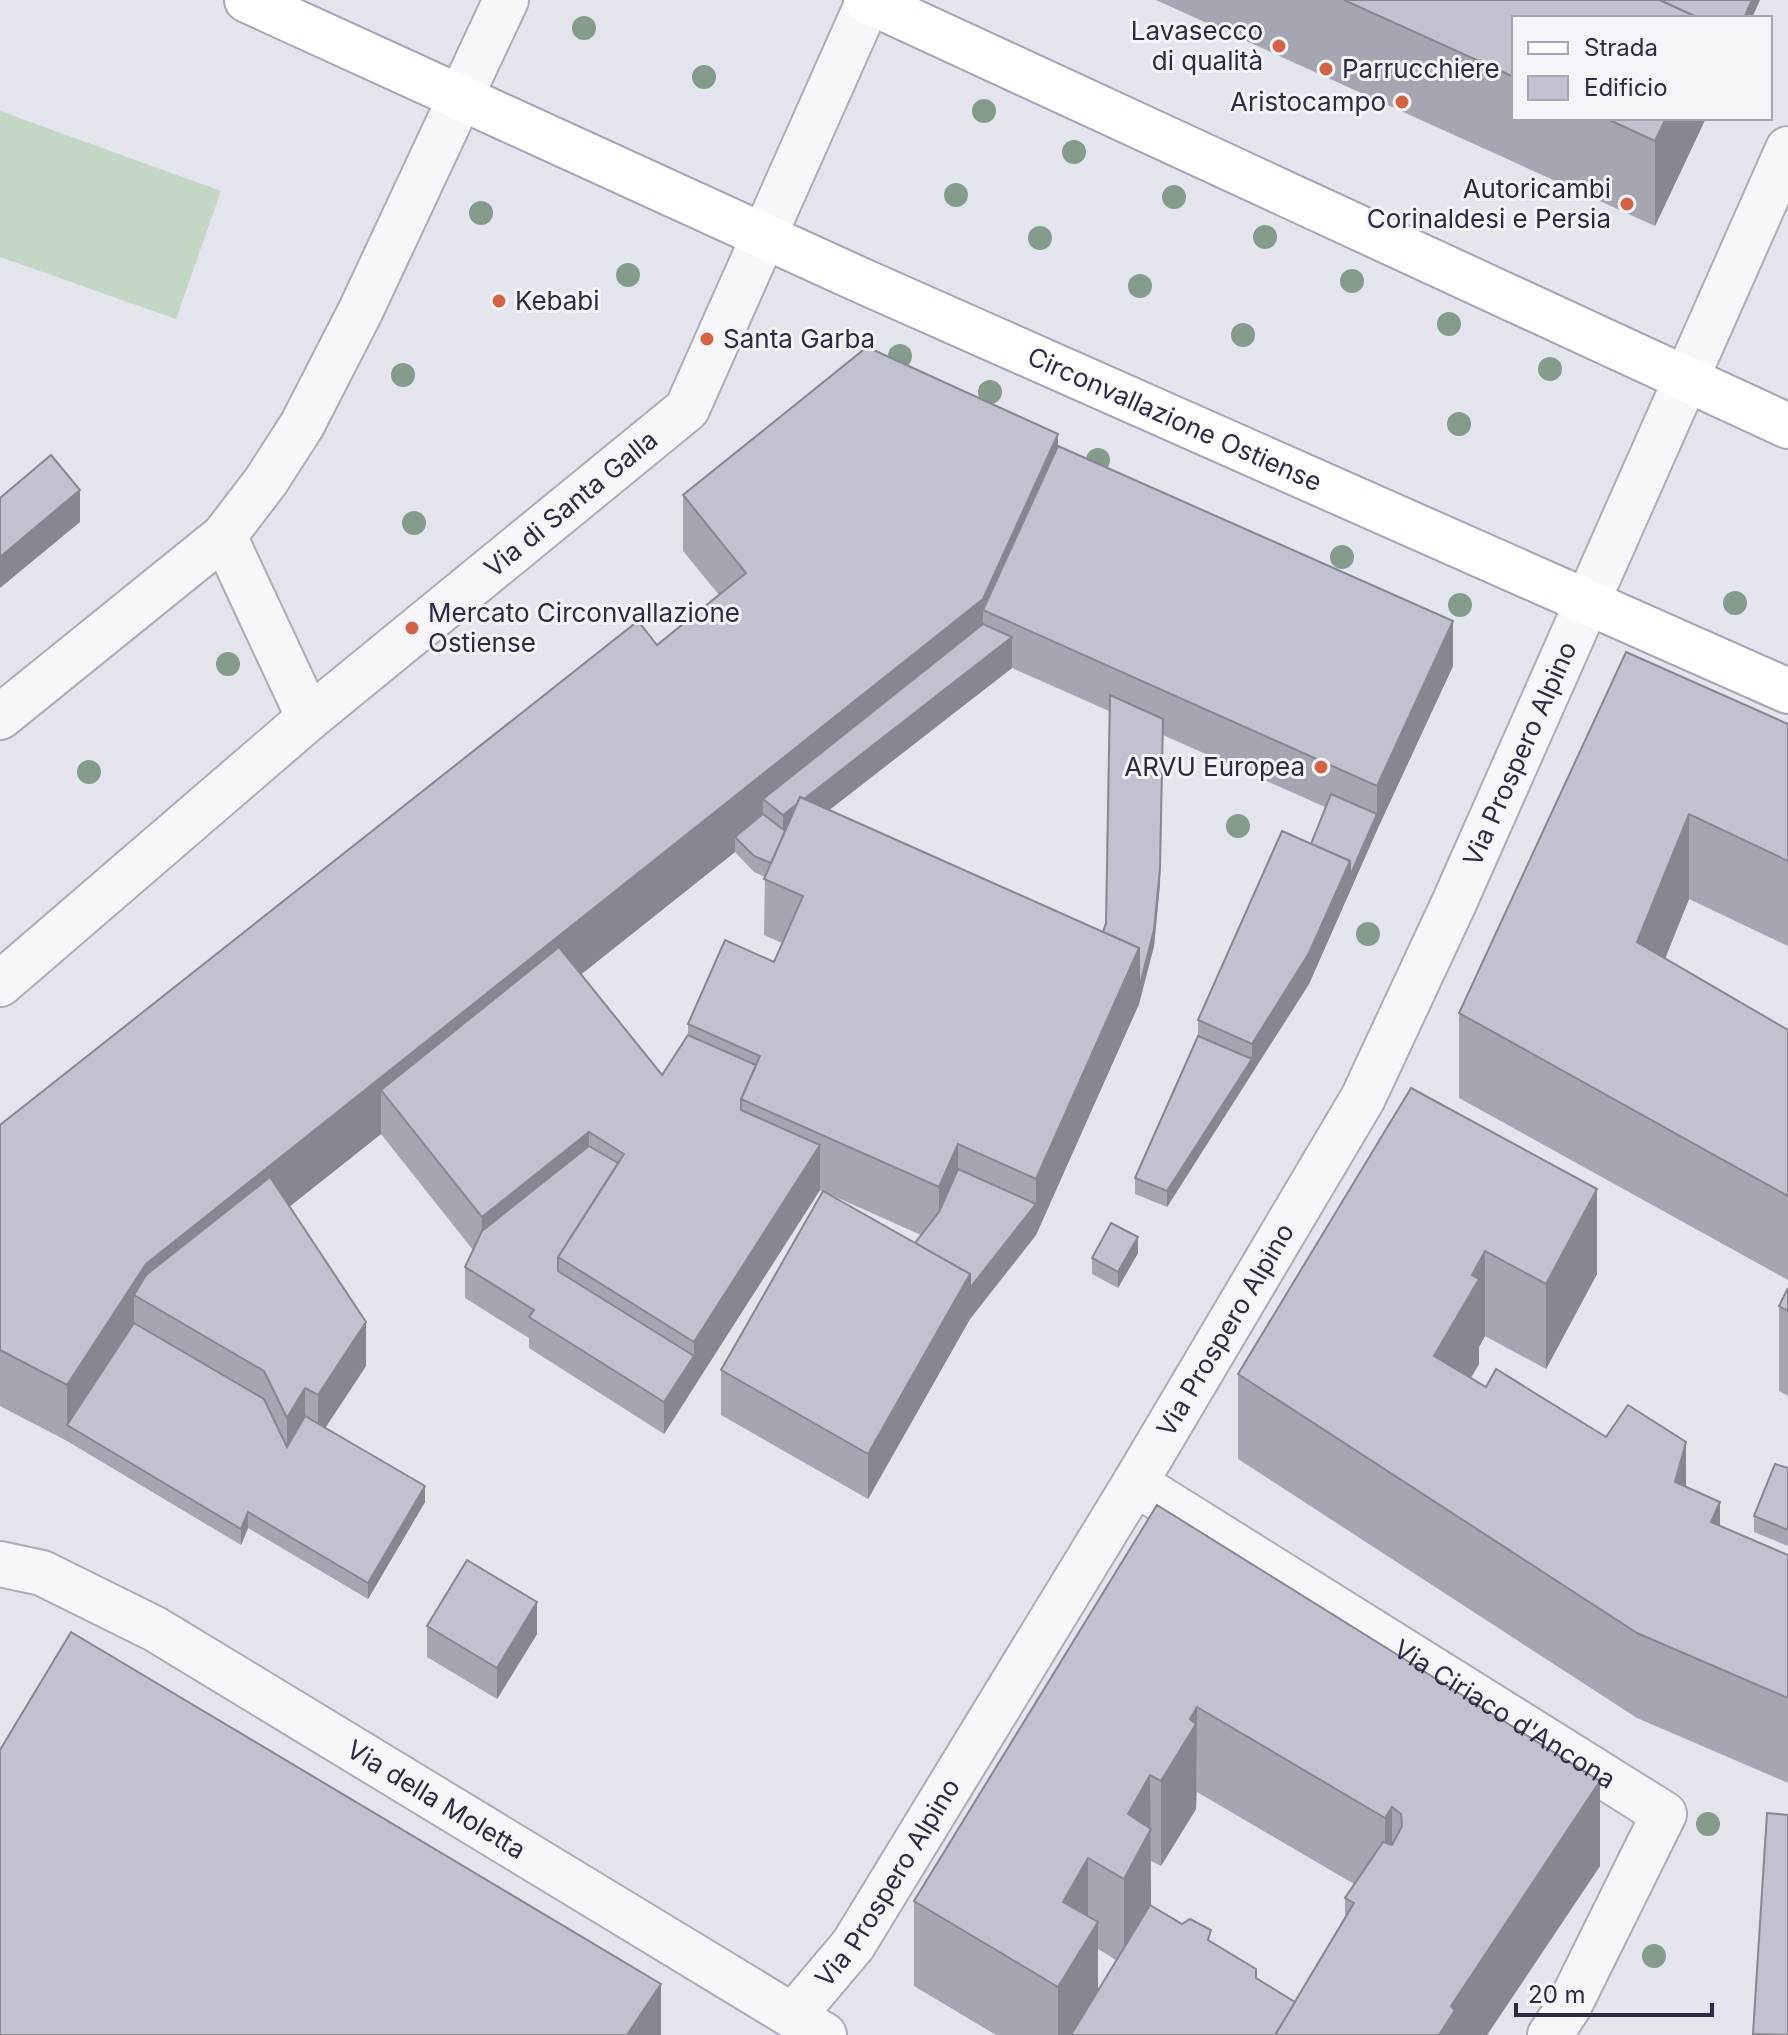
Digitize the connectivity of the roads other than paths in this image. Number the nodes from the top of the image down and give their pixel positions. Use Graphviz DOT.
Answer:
graph roads {
  1 [pos="247,0"];
  2 [pos="506,0"];
  3 [pos="868,0"];
  4 [pos="460,97"];
  5 [pos="1788,149"];
  6 [pos="763,236"];
  7 [pos="1685,381"];
  8 [pos="1788,426"];
  9 [pos="224,536"];
  10 [pos="1586,604"];
  11 [pos="1788,691"];
  12 [pos="0,717"];
  13 [pos="309,718"];
  14 [pos="0,984"];
  15 [pos="1135,1483"];
  16 [pos="0,1564"];
  17 [pos="808,2026"];
  18 [pos="1550,2035"];
  1 -- 4 [label="main road, Circonvallazione Ostiense"];
  2 -- 4 [label="street"];
  3 -- 6 [label="street"];
  3 -- 7 [label="main road"];
  4 -- 6 [label="main road, Circonvallazione Ostiense"];
  4 -- 9 [label="street"];
  5 -- 7 [label="street"];
  6 -- 10 [label="main road, Circonvallazione Ostiense"];
  6 -- 13 [label="street, Via di Santa Galla"];
  7 -- 8 [label="main road"];
  7 -- 10 [label="street"];
  9 -- 12 [label="street"];
  9 -- 13 [label="street"];
  10 -- 11 [label="main road, Circonvallazione Ostiense"];
  10 -- 15 [label="street, Via Prospero Alpino"];
  13 -- 14 [label="street, Via di Santa Galla"];
  15 -- 17 [label="street, Via Prospero Alpino"];
  15 -- 18 [label="street, Via Ciriaco d'Ancona"];
  16 -- 17 [label="street, Via della Moletta"];
}
